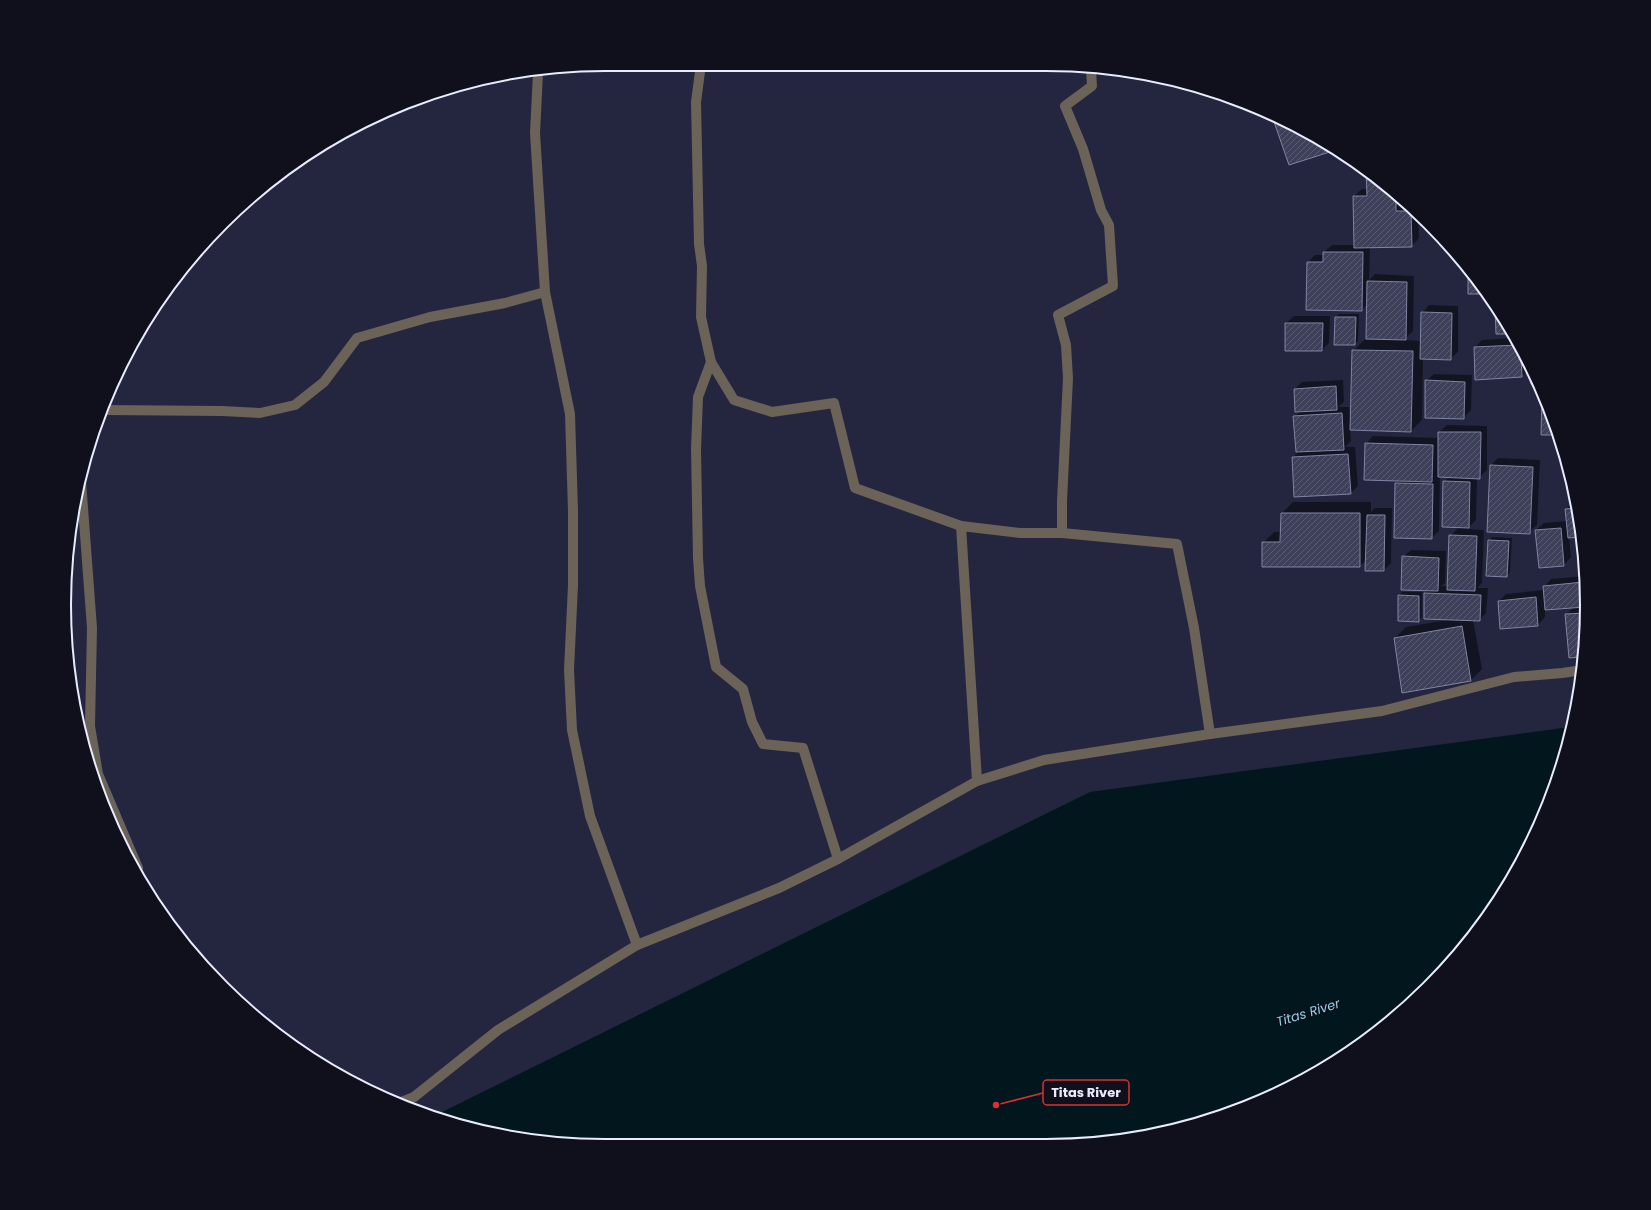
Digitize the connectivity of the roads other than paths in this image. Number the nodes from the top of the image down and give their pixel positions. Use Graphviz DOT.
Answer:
graph roads {
  1 [pos="700,71"];
  2 [pos="1091,73"];
  3 [pos="538,76"];
  4 [pos="545,292"];
  5 [pos="711,362"];
  6 [pos="108,410"];
  7 [pos="81,502"];
  8 [pos="961,526"];
  9 [pos="1062,533"];
  10 [pos="1575,671"];
  11 [pos="1210,734"];
  12 [pos="98,773"];
  13 [pos="98,775"];
  14 [pos="977,781"];
  15 [pos="128,845"];
  16 [pos="838,859"];
  17 [pos="637,945"];
  18 [pos="407,1100"];
  1 -- 5 [label="street"];
  2 -- 9 [label="street"];
  3 -- 4 [label="street"];
  4 -- 6 [label="street"];
  4 -- 17 [label="street"];
  5 -- 8 [label="street"];
  5 -- 16 [label="street"];
  7 -- 12 [label="street"];
  8 -- 9 [label="street"];
  8 -- 14 [label="street"];
  9 -- 11 [label="street"];
  10 -- 11 [label="street"];
  11 -- 14 [label="street"];
  13 -- 15 [label="street"];
  14 -- 16 [label="street"];
  16 -- 17 [label="street"];
  17 -- 18 [label="street"];
}
